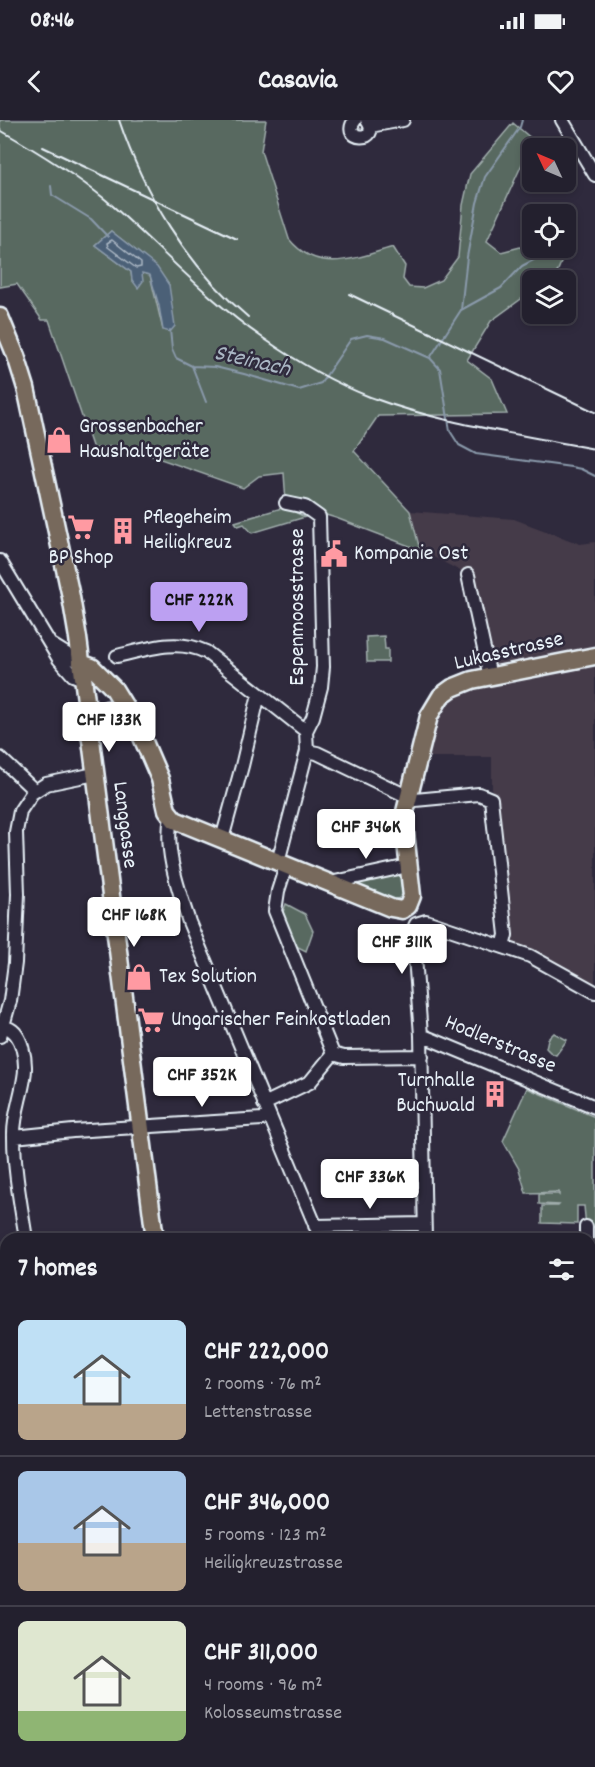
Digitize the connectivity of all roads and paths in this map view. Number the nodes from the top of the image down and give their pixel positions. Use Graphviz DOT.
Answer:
graph roads {
  1 [pos="355,120"];
  2 [pos="403,120"];
  3 [pos="562,120"];
  4 [pos="369,123"];
  5 [pos="595,175"];
  6 [pos="0,317"];
  7 [pos="286,503"];
  8 [pos="0,561"];
  9 [pos="468,575"];
  10 [pos="117,656"];
  11 [pos="595,656"];
  12 [pos="82,671"];
  13 [pos="489,677"];
  14 [pos="259,694"];
  15 [pos="123,705"];
  16 [pos="306,731"];
  17 [pos="90,736"];
  18 [pos="307,751"];
  19 [pos="0,758"];
  20 [pos="95,774"];
  21 [pos="36,790"];
  22 [pos="408,798"];
  23 [pos="171,818"];
  24 [pos="222,839"];
  25 [pos="282,864"];
  26 [pos="408,866"];
  27 [pos="329,883"];
  28 [pos="405,908"];
  29 [pos="416,924"];
  30 [pos="503,947"];
  31 [pos="595,992"];
  32 [pos="2,1032"];
  33 [pos="421,1035"];
  34 [pos="333,1054"];
  35 [pos="422,1056"];
  36 [pos="264,1104"];
  37 [pos="595,1107"];
  38 [pos="269,1117"];
  39 [pos="141,1126"];
  40 [pos="14,1137"];
  41 [pos="424,1224"];
  42 [pos="315,1226"];
  43 [pos="25,1233"];
  44 [pos="154,1233"];
  45 [pos="318,1233"];
  46 [pos="425,1233"];
  1 -- 4 [label="street"];
  2 -- 4 [label="street"];
  3 -- 5 [label="street"];
  6 -- 12 [label="main road, Langgasse"];
  7 -- 16 [label="street, Espenmoosstrasse"];
  8 -- 12 [label="street"];
  9 -- 13 [label="street"];
  10 -- 14 [label="street"];
  11 -- 13 [label="main road, Lukasstrasse"];
  12 -- 15 [label="main road"];
  12 -- 17 [label="main road, Langgasse"];
  13 -- 22 [label="main road, Lukasstrasse"];
  14 -- 16 [label="street"];
  14 -- 24 [label="street"];
  15 -- 17 [label="main road"];
  15 -- 23 [label="main road"];
  16 -- 18 [label="street"];
  17 -- 20 [label="main road, Langgasse"];
  18 -- 22 [label="street"];
  18 -- 25 [label="street"];
  19 -- 21 [label="street"];
  20 -- 21 [label="street"];
  20 -- 39 [label="main road, Langgasse"];
  21 -- 32 [label="street"];
  22 -- 26 [label="main road, Lukasstrasse"];
  22 -- 30 [label="street"];
  23 -- 24 [label="main road"];
  23 -- 36 [label="street"];
  24 -- 25 [label="main road"];
  25 -- 27 [label="main road"];
  25 -- 34 [label="street"];
  26 -- 27 [label="street"];
  26 -- 28 [label="main road, Lukasstrasse"];
  27 -- 28 [label="main road"];
  28 -- 29 [label="street"];
  29 -- 30 [label="street"];
  29 -- 33 [label="street"];
  30 -- 31 [label="street"];
  32 -- 40 [label="street"];
  33 -- 35 [label="street"];
  33 -- 37 [label="street, Hodlerstrasse"];
  34 -- 35 [label="street"];
  34 -- 36 [label="street"];
  35 -- 41 [label="street"];
  36 -- 38 [label="street"];
  38 -- 39 [label="street"];
  38 -- 42 [label="street"];
  39 -- 40 [label="street"];
  39 -- 44 [label="main road, Langgasse"];
  40 -- 43 [label="street"];
  41 -- 42 [label="street"];
  41 -- 46 [label="street"];
  42 -- 45 [label="street"];
}
